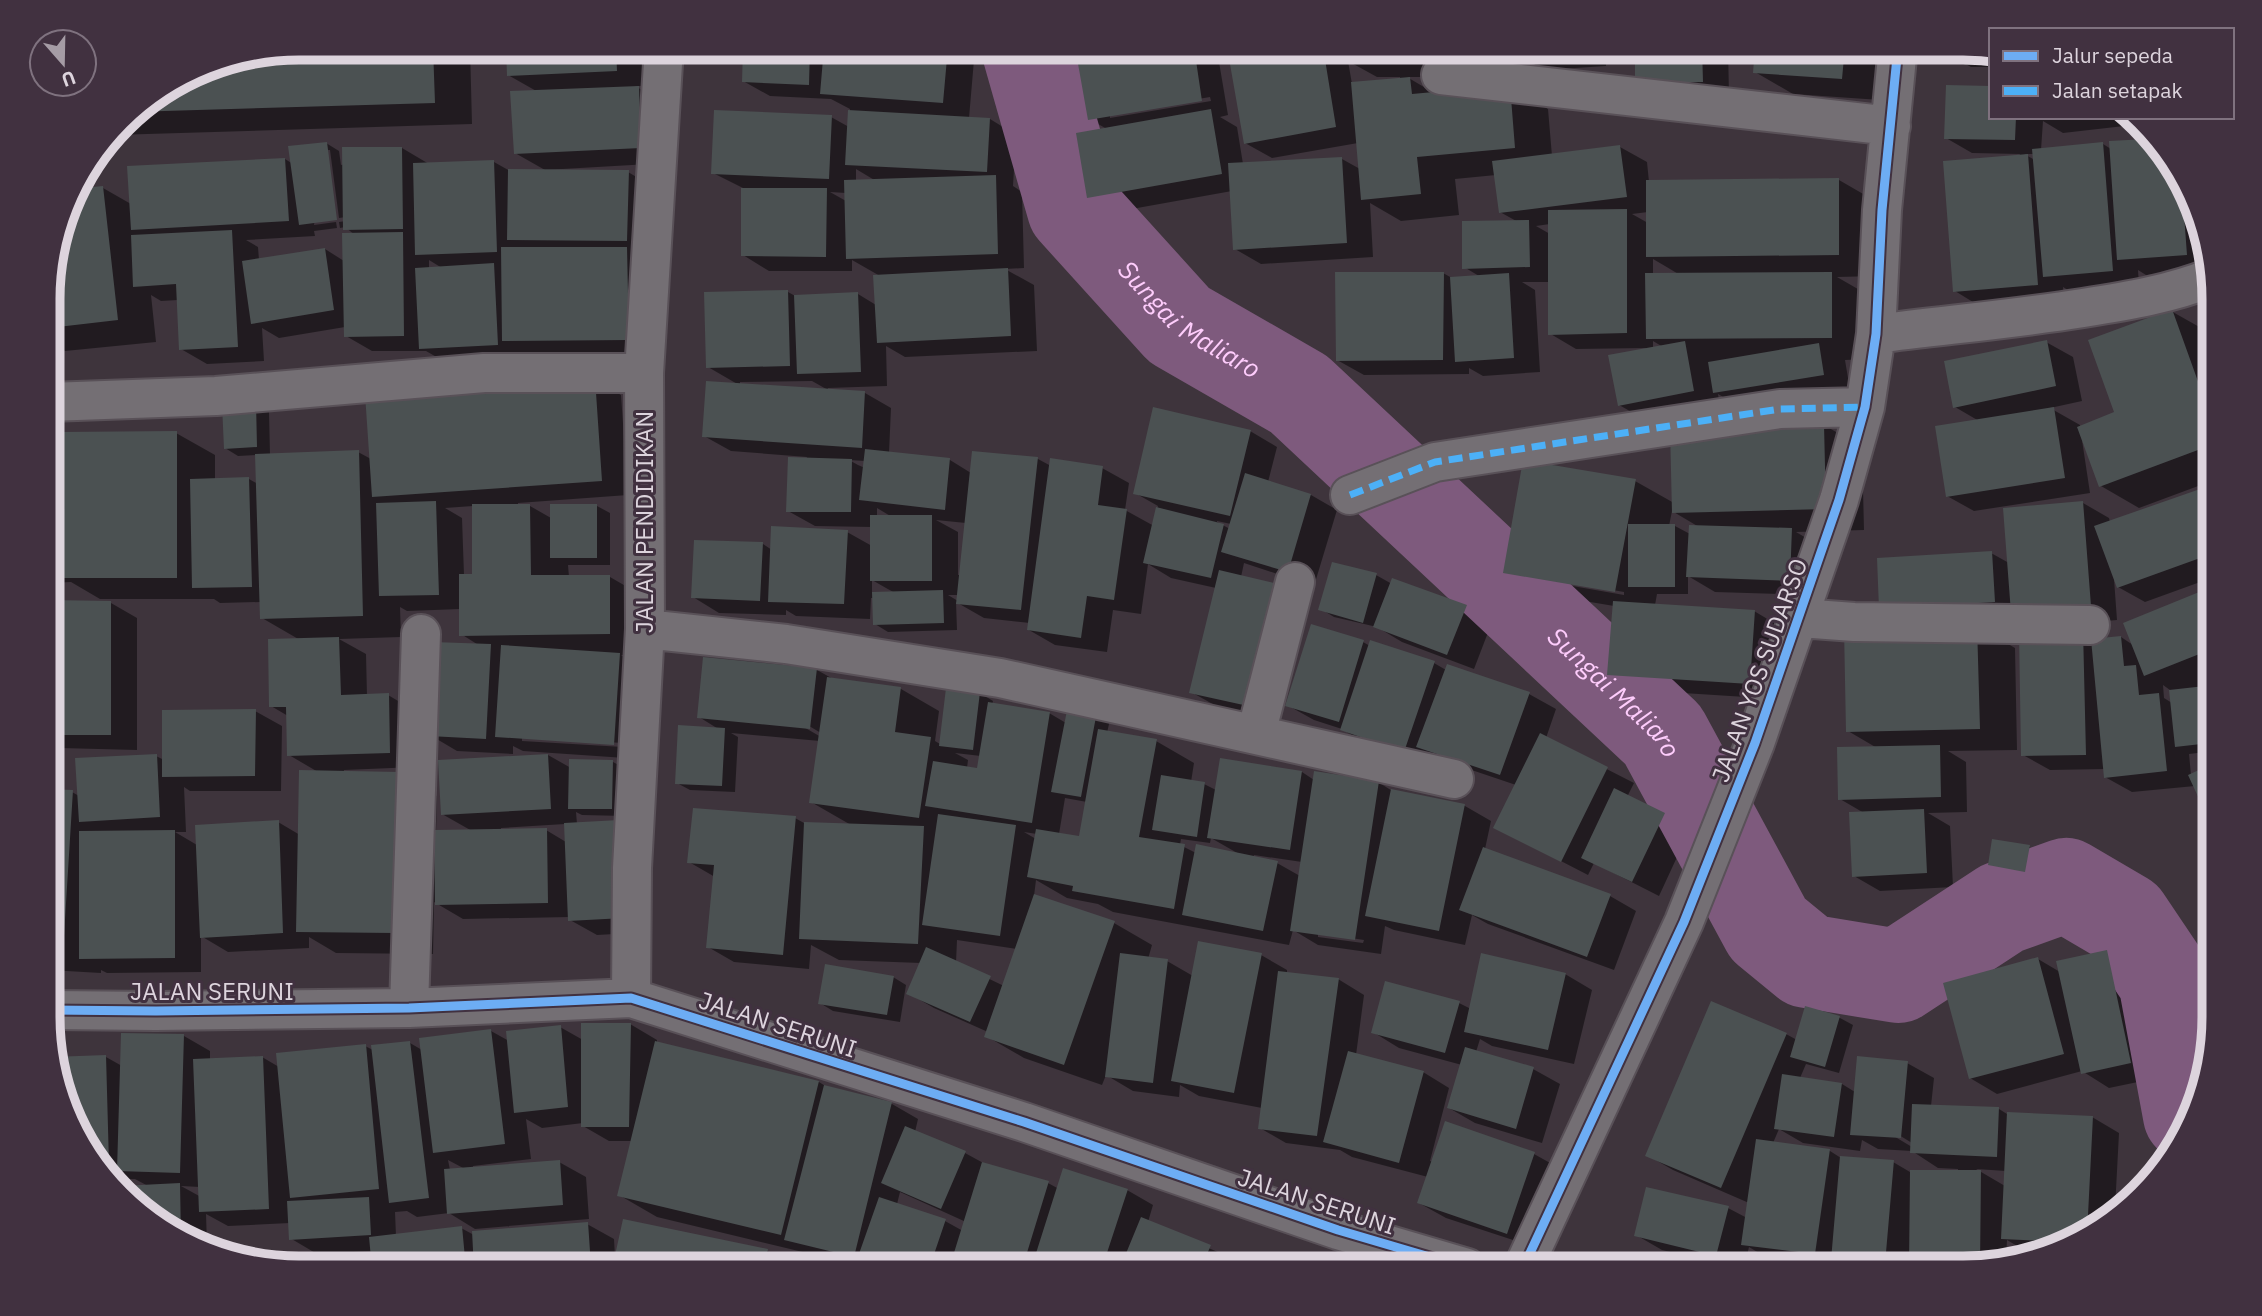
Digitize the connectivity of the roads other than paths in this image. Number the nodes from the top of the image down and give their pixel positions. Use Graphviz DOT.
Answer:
graph roads {
  1 [pos="663,60"];
  2 [pos="1897,60"];
  3 [pos="1441,75"];
  4 [pos="1891,126"];
  5 [pos="2202,281"];
  6 [pos="1876,334"];
  7 [pos="644,373"];
  8 [pos="60,402"];
  9 [pos="1864,407"];
  10 [pos="1350,495"];
  11 [pos="1295,582"];
  12 [pos="1800,618"];
  13 [pos="2090,625"];
  14 [pos="645,629"];
  15 [pos="421,634"];
  16 [pos="1256,734"];
  17 [pos="1454,779"];
  18 [pos="631,998"];
  19 [pos="409,1008"];
  20 [pos="60,1010"];
  21 [pos="1426,1256"];
  22 [pos="1529,1256"];
  1 -- 7 [label="street, JALAN PENDIDIKAN"];
  2 -- 4 [label="street, JALAN YOS SUDARSO"];
  3 -- 4 [label="street"];
  4 -- 6 [label="street, JALAN YOS SUDARSO"];
  5 -- 6 [label="street"];
  6 -- 9 [label="street, JALAN YOS SUDARSO"];
  7 -- 8 [label="street"];
  7 -- 14 [label="street, JALAN PENDIDIKAN"];
  9 -- 10 [label="street"];
  9 -- 12 [label="street, JALAN YOS SUDARSO"];
  11 -- 16 [label="street"];
  12 -- 13 [label="street"];
  12 -- 22 [label="street, JALAN YOS SUDARSO"];
  14 -- 16 [label="street"];
  14 -- 18 [label="street, JALAN PENDIDIKAN"];
  15 -- 19 [label="street"];
  16 -- 17 [label="street"];
  18 -- 19 [label="street, JALAN SERUNI"];
  18 -- 21 [label="street, JALAN SERUNI"];
  19 -- 20 [label="street, JALAN SERUNI"];
}
